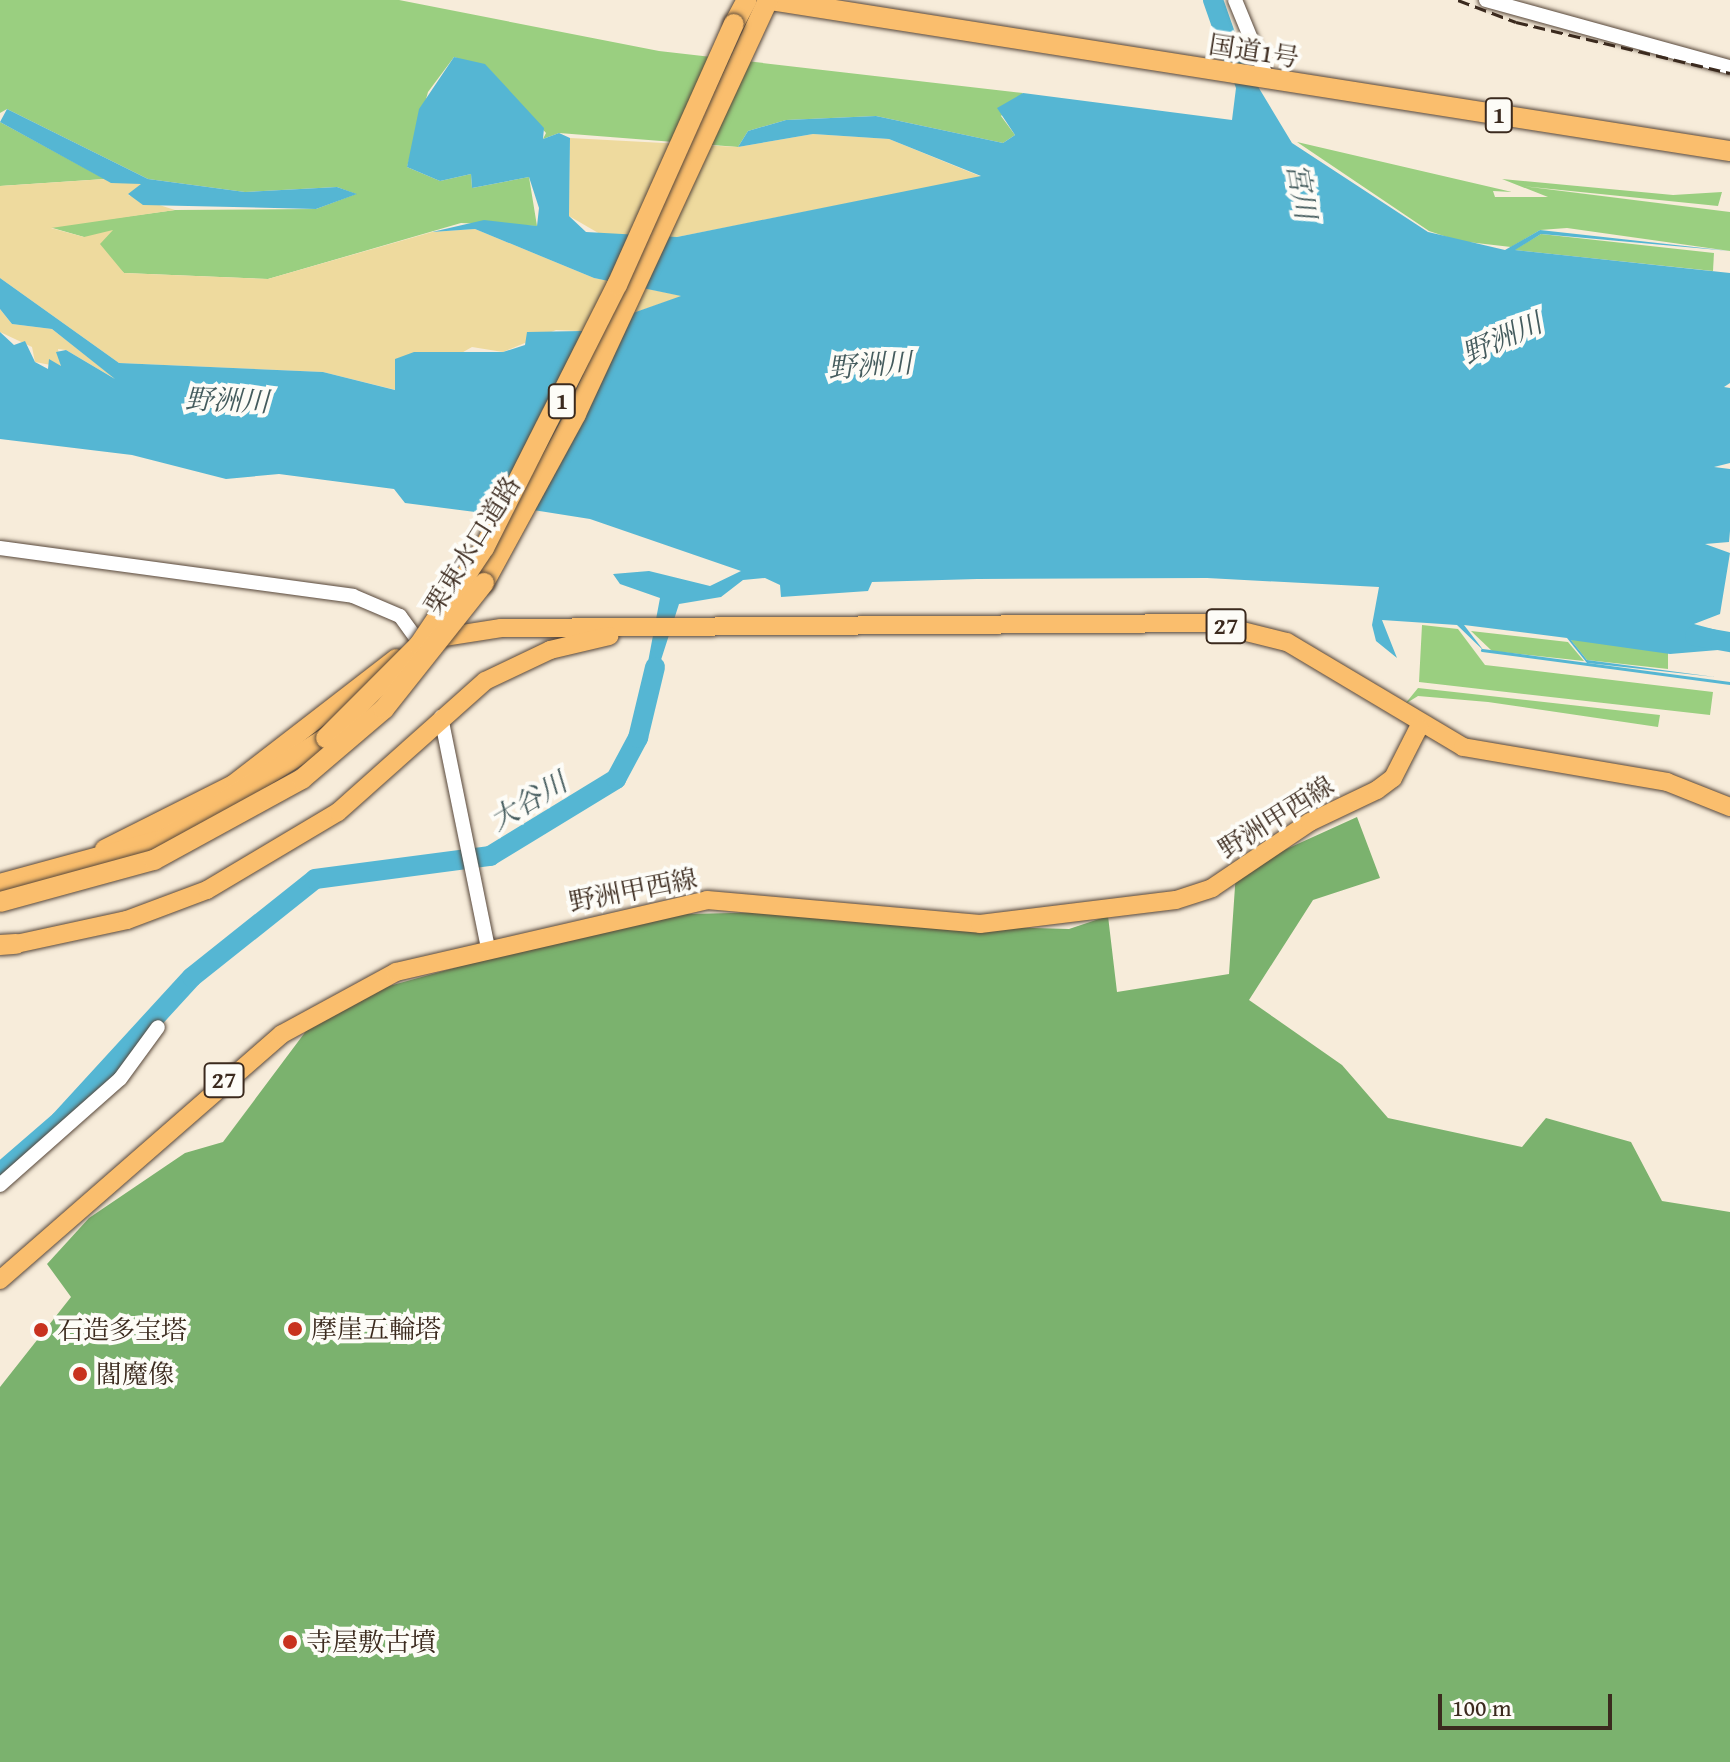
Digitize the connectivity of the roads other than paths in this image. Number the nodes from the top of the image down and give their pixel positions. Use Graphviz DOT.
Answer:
graph roads {
  1 [pos="747,0"];
  2 [pos="770,0"];
  3 [pos="1235,0"];
  4 [pos="1486,0"];
  5 [pos="1730,67"];
  6 [pos="1263,80"];
  7 [pos="1730,151"];
  8 [pos="0,548"];
  9 [pos="636,632"];
  10 [pos="418,641"];
  11 [pos="441,717"];
  12 [pos="1419,727"];
  13 [pos="1730,807"];
  14 [pos="27,879"];
  15 [pos="0,884"];
  16 [pos="0,902"];
  17 [pos="8,944"];
  18 [pos="488,949"];
  19 [pos="158,1027"];
  20 [pos="0,1185"];
  21 [pos="0,1280"];
  1 -- 14 [label="highway, 栗東水口道路 / 1, bridge"];
  2 -- 6 [label="highway, 国道1号 / 1"];
  2 -- 16 [label="highway, 栗東水口道路 / 1, bridge"];
  3 -- 6 [label="street"];
  4 -- 5 [label="street"];
  6 -- 7 [label="highway, 国道1号 / 1"];
  8 -- 10 [label="street"];
  9 -- 10 [label="main road, 27"];
  9 -- 11 [label="main road, 27"];
  9 -- 12 [label="main road, 27"];
  10 -- 14 [label="main road, 27"];
  11 -- 17 [label="main road, 27"];
  11 -- 18 [label="street"];
  12 -- 13 [label="main road, 27"];
  12 -- 18 [label="main road, 野洲甲西線 / 27"];
  14 -- 15 [label="highway, 栗東水口道路 / 1"];
  18 -- 21 [label="main road, 野洲甲西線 / 27"];
  19 -- 20 [label="street"];
}
